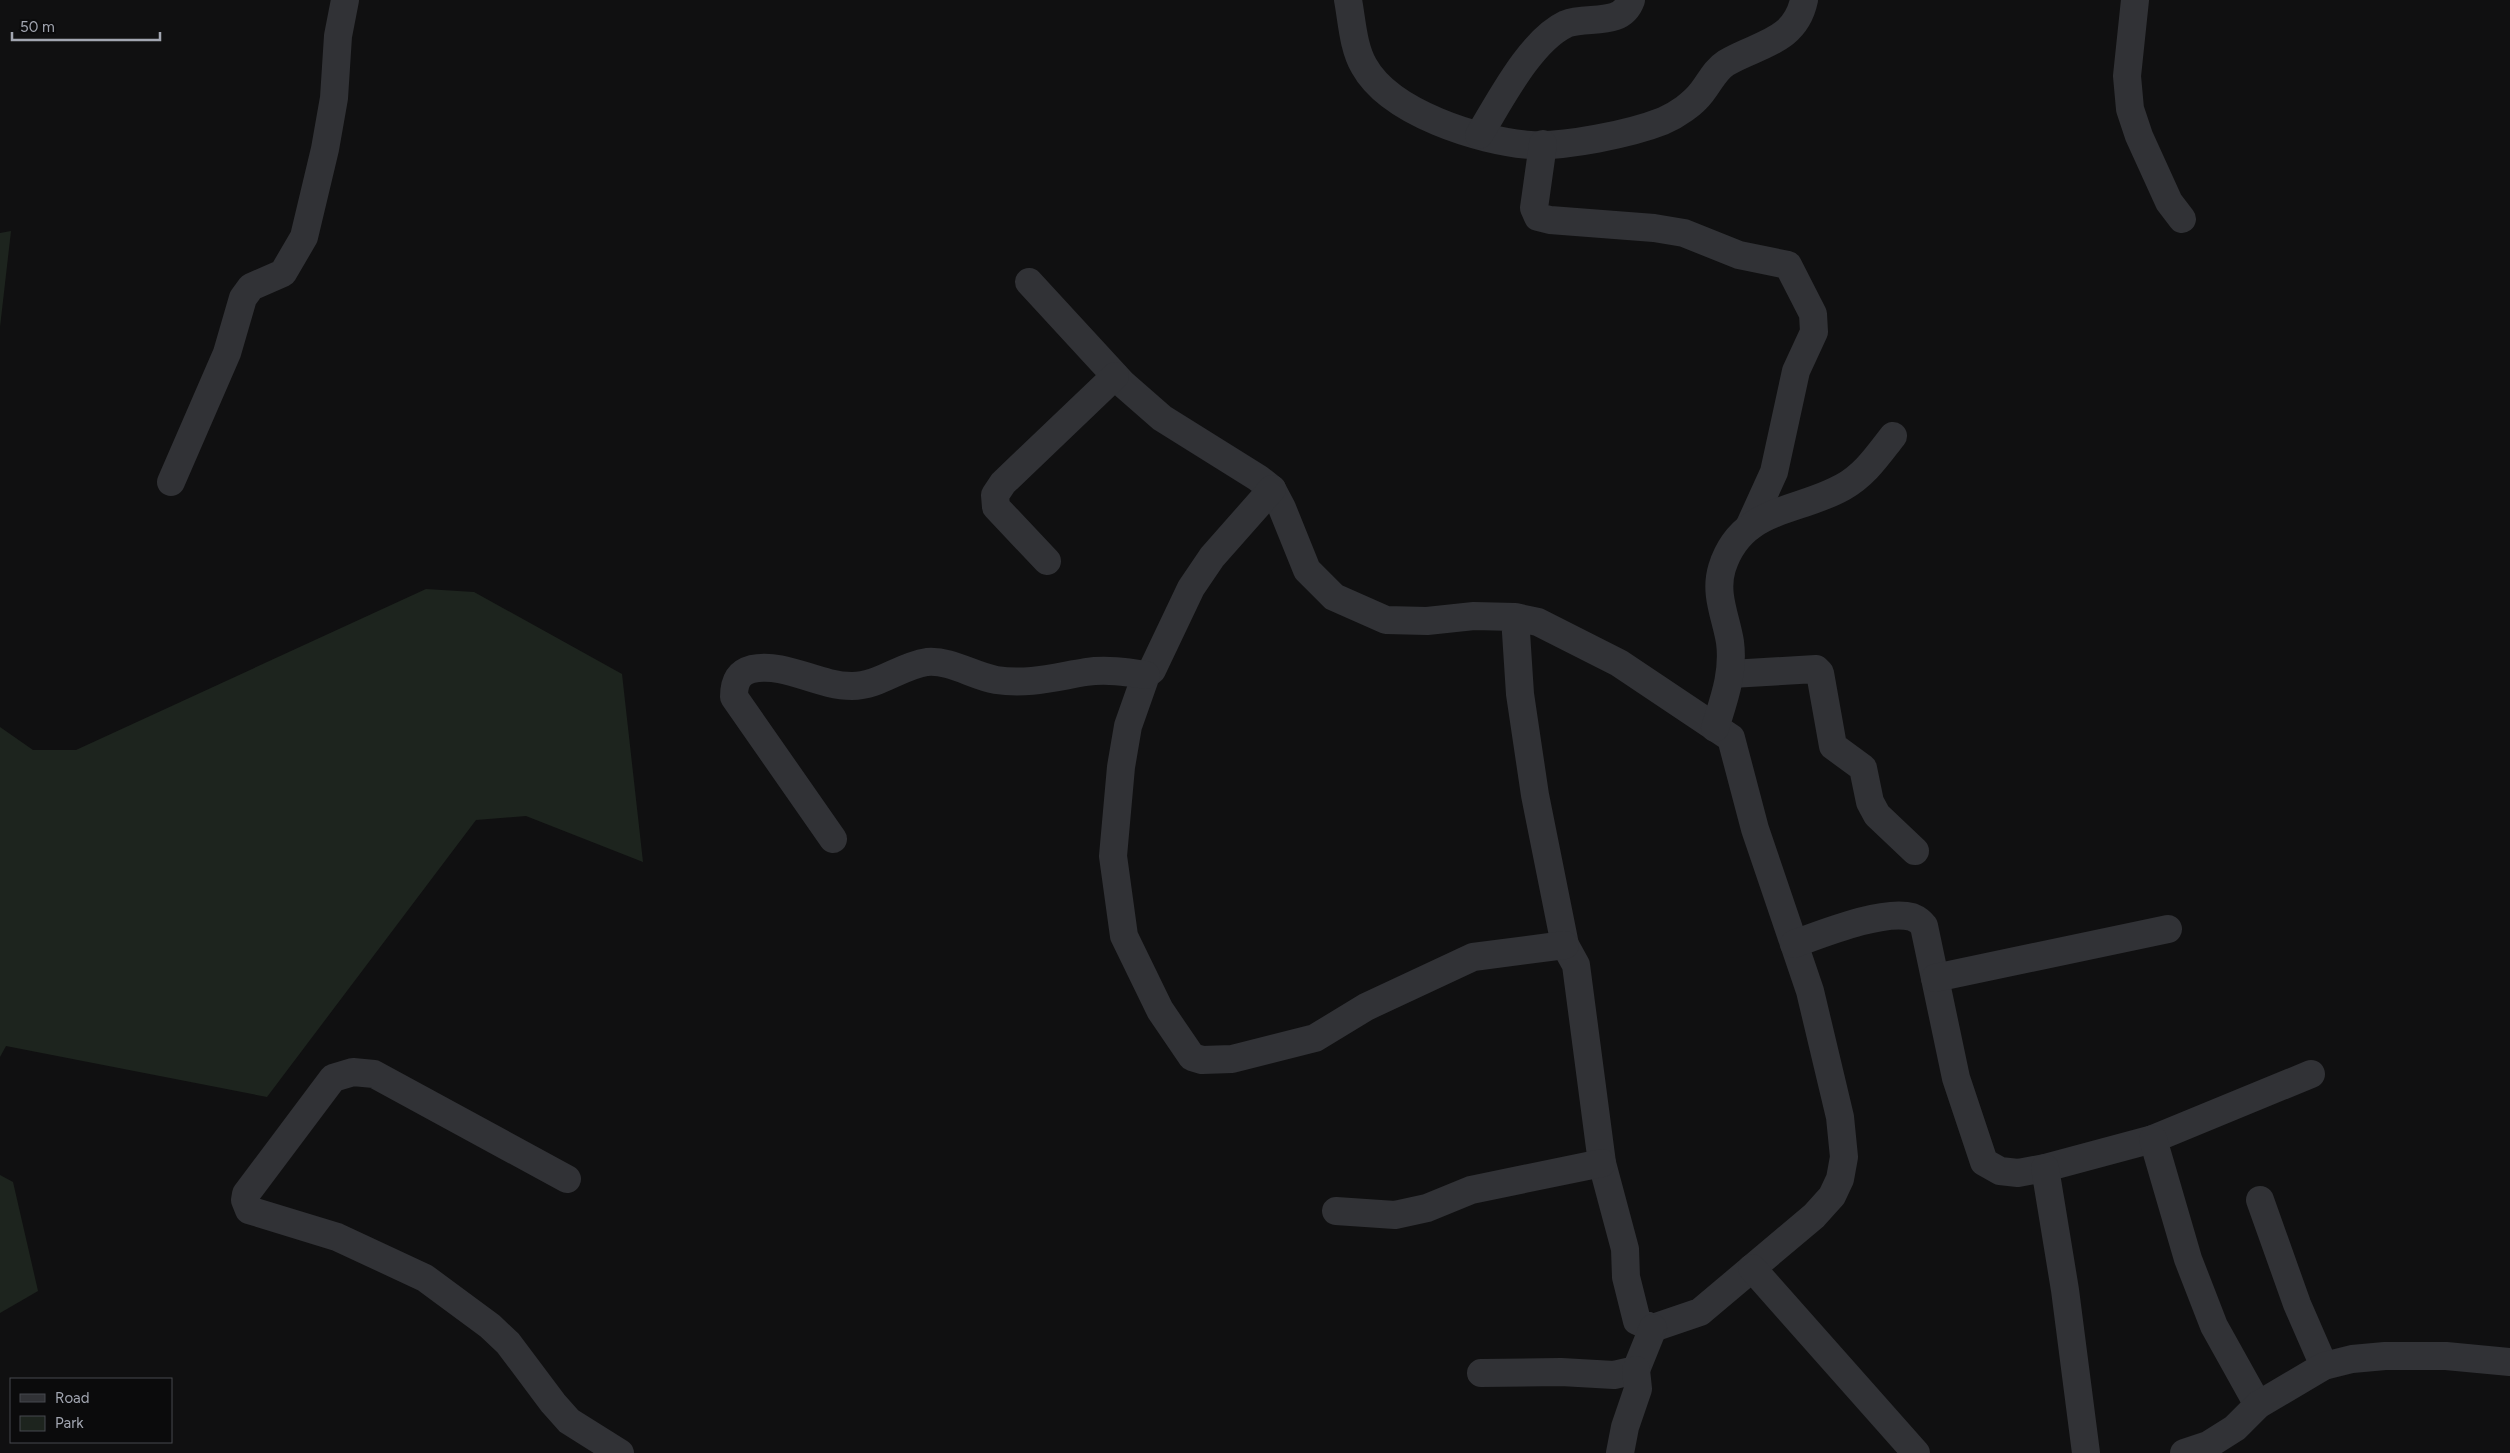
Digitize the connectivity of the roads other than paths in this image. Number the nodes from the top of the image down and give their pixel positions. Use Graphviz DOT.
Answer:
graph roads {
  1 [pos="345,0"];
  2 [pos="1348,0"];
  3 [pos="1632,0"];
  4 [pos="1804,0"];
  5 [pos="2135,0"];
  6 [pos="1479,135"];
  7 [pos="1543,144"];
  8 [pos="2182,219"];
  9 [pos="1029,282"];
  10 [pos="1115,376"];
  11 [pos="1894,436"];
  12 [pos="171,482"];
  13 [pos="1272,489"];
  14 [pos="1749,527"];
  15 [pos="1047,561"];
  16 [pos="1516,617"];
  17 [pos="1731,674"];
  18 [pos="1146,675"];
  19 [pos="1715,728"];
  20 [pos="832,839"];
  21 [pos="1915,851"];
  22 [pos="2168,929"];
  23 [pos="1794,944"];
  24 [pos="1565,945"];
  25 [pos="1936,978"];
  26 [pos="2311,1074"];
  27 [pos="2153,1139"];
  28 [pos="1602,1162"];
  29 [pos="2045,1168"];
  30 [pos="567,1179"];
  31 [pos="2260,1200"];
  32 [pos="1336,1211"];
  33 [pos="1752,1268"];
  34 [pos="1653,1328"];
  35 [pos="2510,1362"];
  36 [pos="2324,1366"];
  37 [pos="1636,1370"];
  38 [pos="1481,1373"];
  39 [pos="2258,1405"];
  40 [pos="2236,1441"];
  41 [pos="620,1453"];
  42 [pos="1620,1453"];
  43 [pos="1916,1453"];
  44 [pos="2086,1453"];
  45 [pos="2184,1453"];
  1 -- 12 [label="street"];
  2 -- 6 [label="street"];
  3 -- 6 [label="street"];
  4 -- 7 [label="street"];
  5 -- 8 [label="street"];
  6 -- 7 [label="street"];
  7 -- 14 [label="street"];
  9 -- 10 [label="street"];
  10 -- 13 [label="street"];
  10 -- 15 [label="street"];
  11 -- 14 [label="street"];
  13 -- 16 [label="street"];
  13 -- 18 [label="street"];
  14 -- 17 [label="street"];
  16 -- 19 [label="street"];
  16 -- 24 [label="street"];
  17 -- 19 [label="street"];
  17 -- 21 [label="street"];
  18 -- 20 [label="street"];
  18 -- 24 [label="street"];
  19 -- 23 [label="street"];
  22 -- 25 [label="street"];
  23 -- 25 [label="street"];
  23 -- 33 [label="street"];
  24 -- 28 [label="street"];
  25 -- 29 [label="street"];
  26 -- 27 [label="street"];
  27 -- 29 [label="street"];
  27 -- 39 [label="street"];
  28 -- 32 [label="street"];
  28 -- 34 [label="street"];
  29 -- 44 [label="street"];
  30 -- 41 [label="street"];
  31 -- 36 [label="street"];
  33 -- 34 [label="street"];
  33 -- 43 [label="street"];
  34 -- 37 [label="street"];
  35 -- 36 [label="street"];
  36 -- 39 [label="street"];
  37 -- 38 [label="street"];
  37 -- 42 [label="street"];
  39 -- 40 [label="street"];
  40 -- 45 [label="street"];
}
